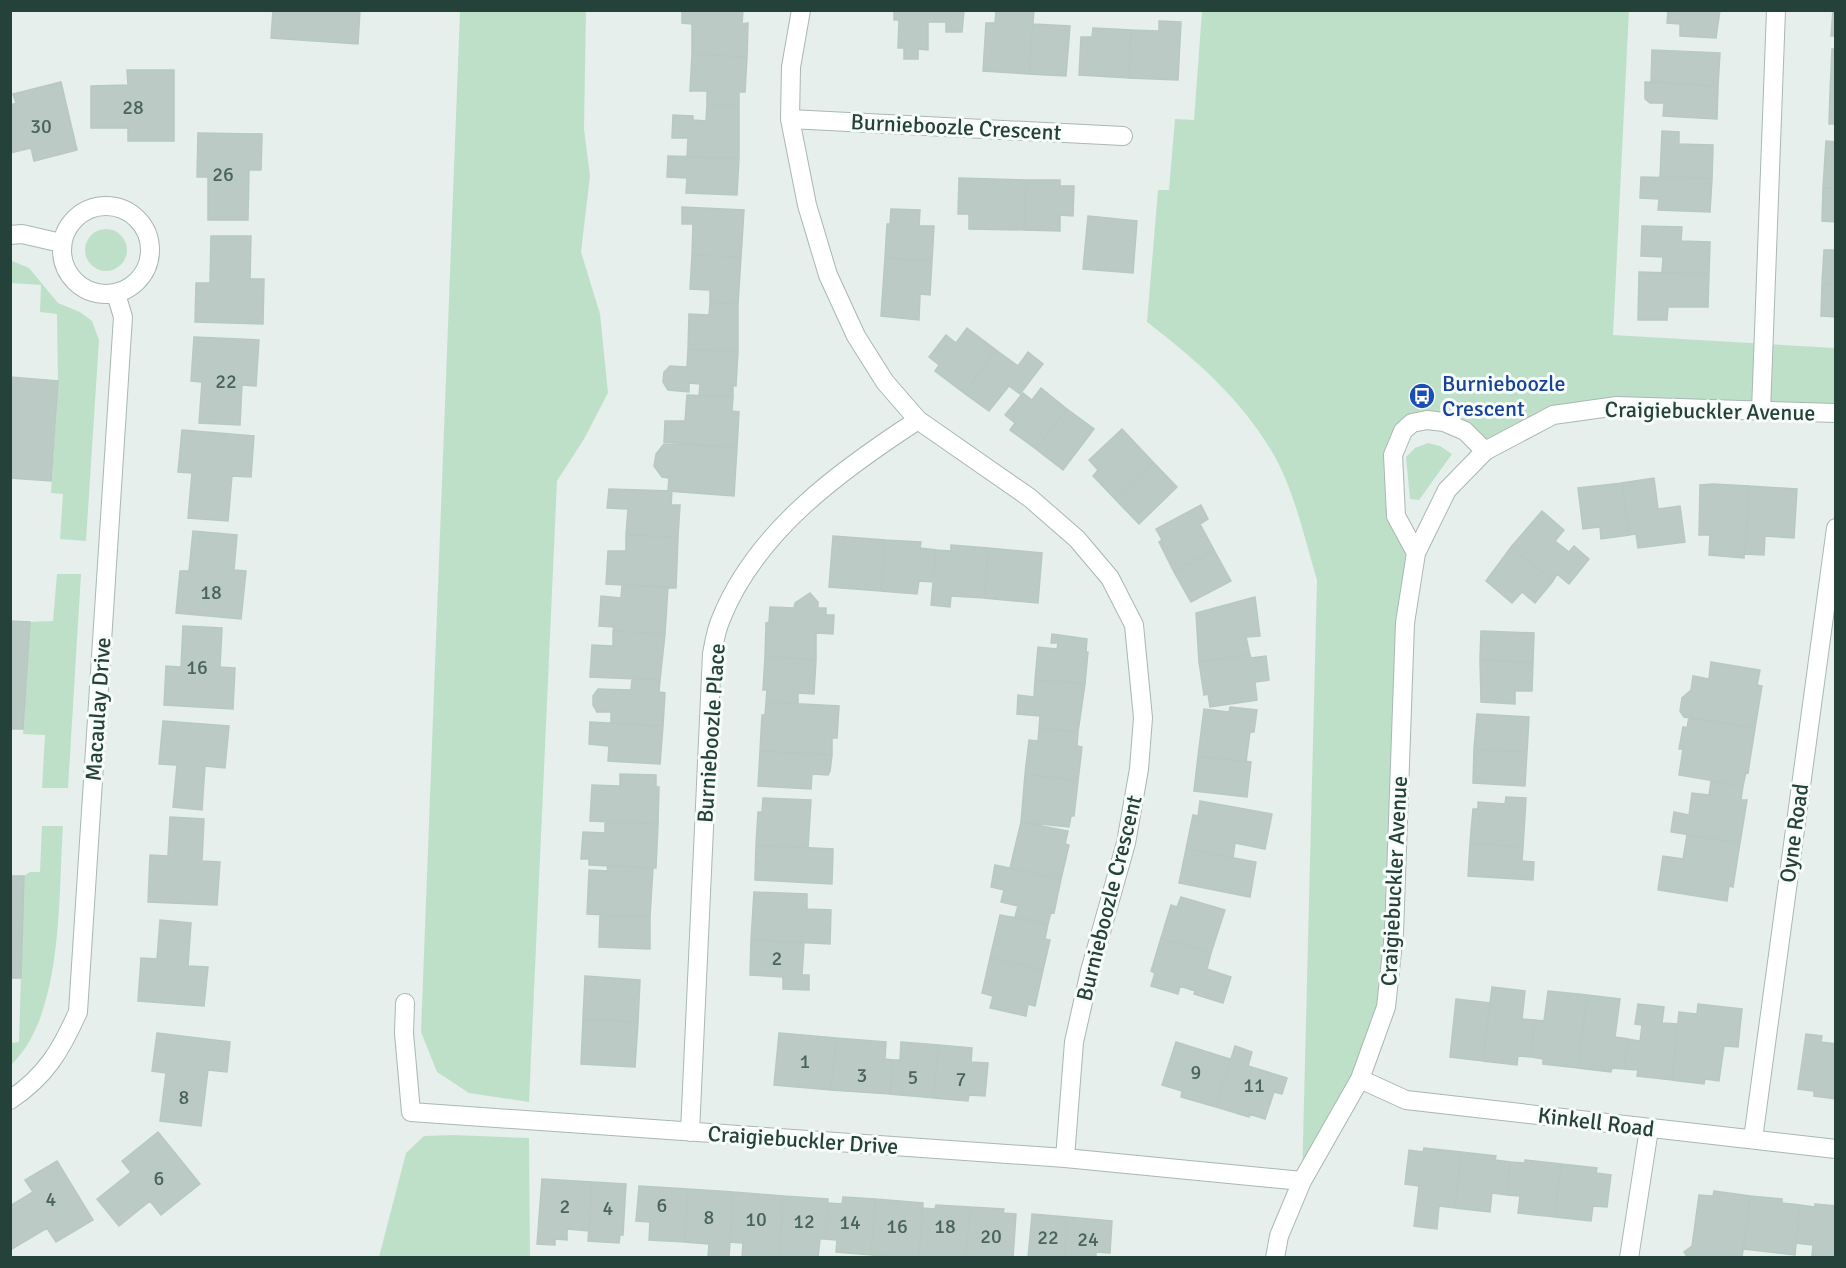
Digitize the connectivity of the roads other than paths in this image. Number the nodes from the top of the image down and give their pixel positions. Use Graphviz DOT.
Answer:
graph roads {
  1 [pos="801,10"];
  2 [pos="1776,10"];
  3 [pos="790,119"];
  4 [pos="1123,136"];
  5 [pos="10,235"];
  6 [pos="61,243"];
  7 [pos="116,294"];
  8 [pos="1761,411"];
  9 [pos="1836,413"];
  10 [pos="918,420"];
  11 [pos="1485,451"];
  12 [pos="1836,528"];
  13 [pos="1416,553"];
  14 [pos="405,1004"];
  15 [pos="1360,1079"];
  16 [pos="10,1100"];
  17 [pos="1649,1129"];
  18 [pos="690,1132"];
  19 [pos="1754,1139"];
  20 [pos="1836,1149"];
  21 [pos="1065,1158"];
  22 [pos="1302,1181"];
  23 [pos="1275,1257"];
  24 [pos="1629,1257"];
  1 -- 3 [label="street, Burnieboozle Crescent"];
  2 -- 8 [label="street"];
  3 -- 4 [label="street, Burnieboozle Crescent"];
  3 -- 10 [label="street, Burnieboozle Crescent"];
  5 -- 6 [label="street"];
  6 -- 7 [label="street"];
  6 -- 7 [label="street"];
  7 -- 16 [label="street, Macaulay Drive"];
  8 -- 9 [label="street, Craigiebuckler Avenue"];
  8 -- 11 [label="street, Craigiebuckler Avenue"];
  10 -- 18 [label="street, Burnieboozle Place"];
  10 -- 21 [label="street, Burnieboozle Crescent"];
  11 -- 13 [label="street, Craigiebuckler Avenue"];
  11 -- 13 [label="street"];
  12 -- 19 [label="street, Oyne Road"];
  13 -- 15 [label="street, Craigiebuckler Avenue"];
  14 -- 18 [label="street, Craigiebuckler Drive"];
  15 -- 17 [label="street, Kinkell Road"];
  15 -- 22 [label="street, Craigiebuckler Avenue"];
  17 -- 19 [label="street, Kinkell Road"];
  17 -- 24 [label="street"];
  18 -- 21 [label="street, Craigiebuckler Drive"];
  19 -- 20 [label="street, Kinkell Road"];
  21 -- 22 [label="street, Craigiebuckler Drive"];
  22 -- 23 [label="street, Craigiebuckler Avenue"];
}
